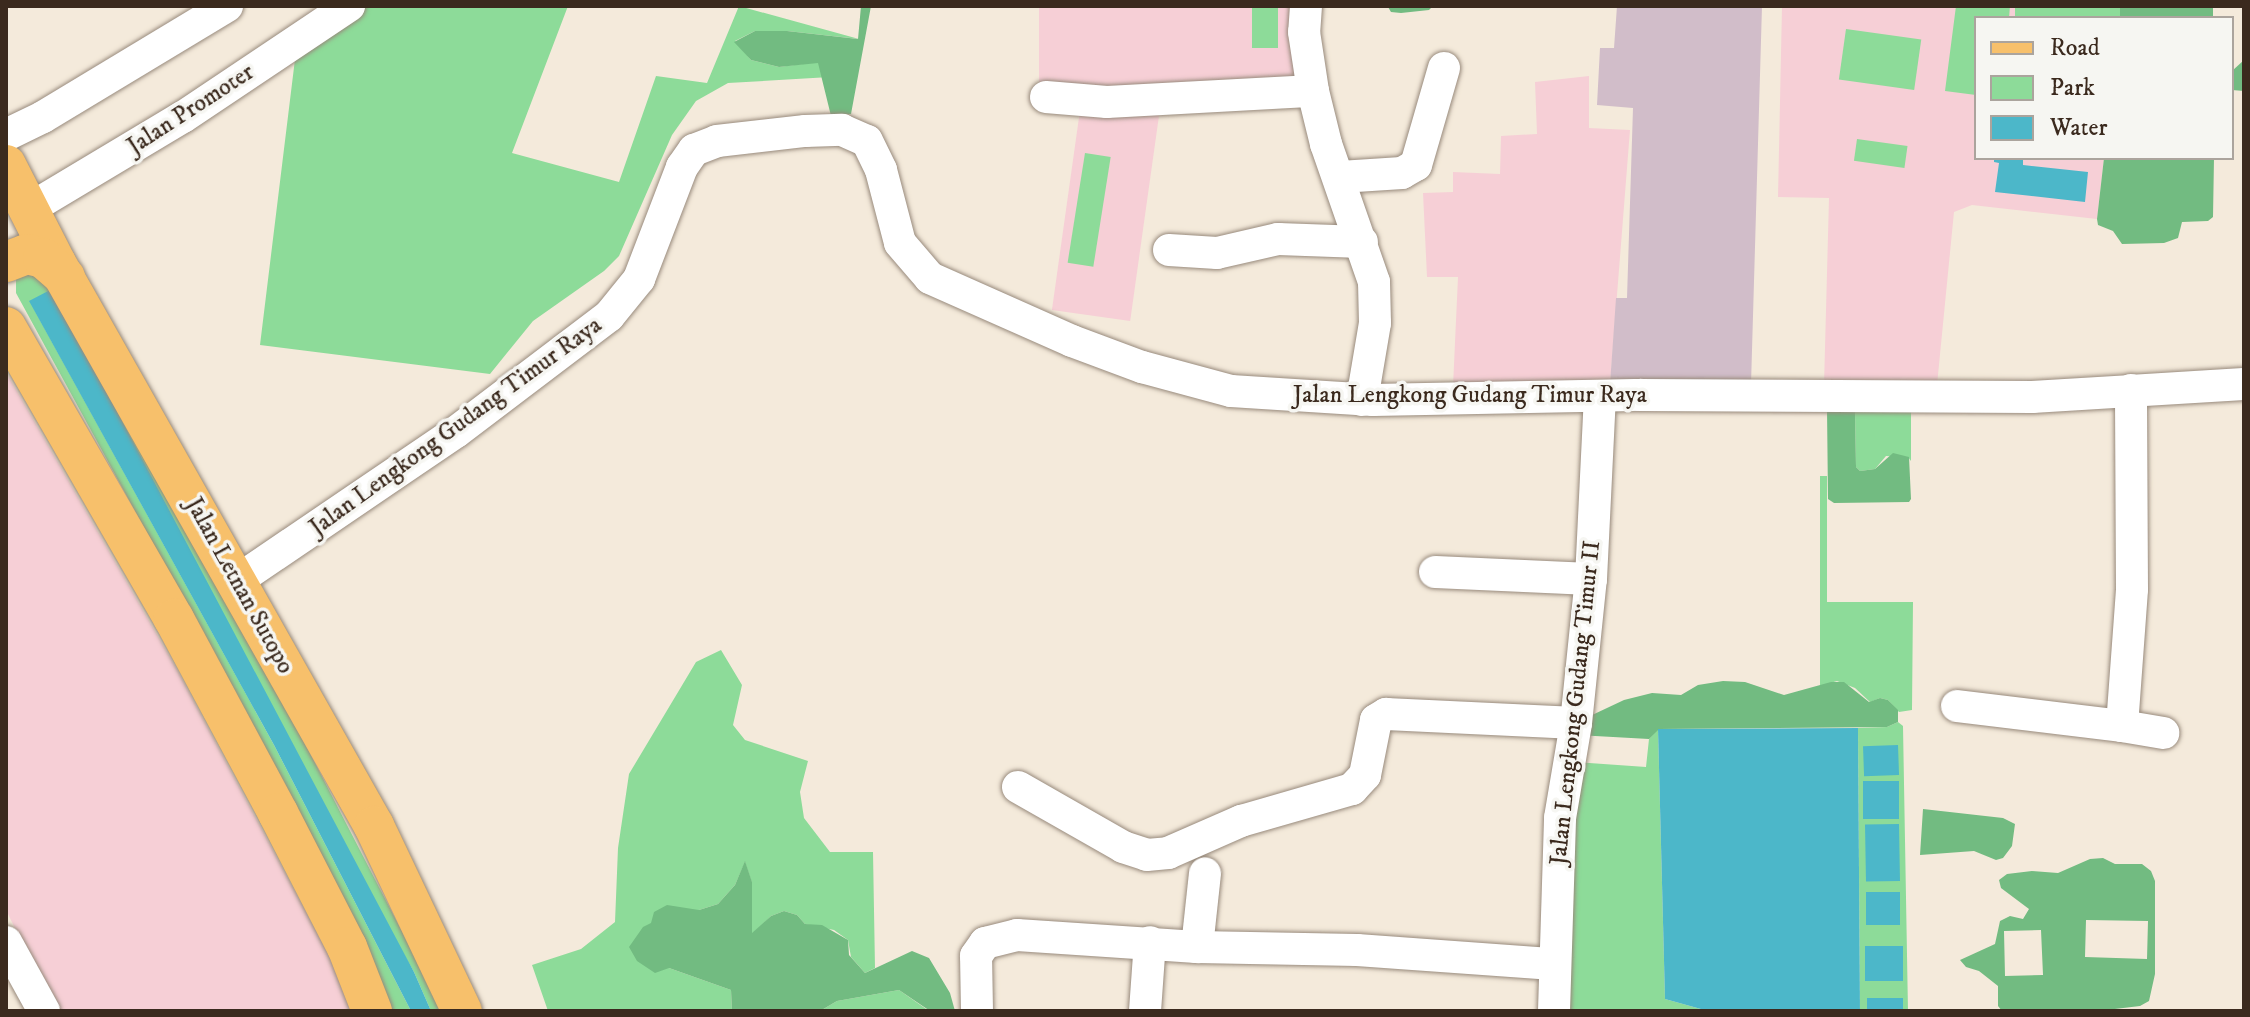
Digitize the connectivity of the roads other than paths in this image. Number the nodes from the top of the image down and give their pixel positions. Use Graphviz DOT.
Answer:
graph roads {
  1 [pos="227,6"];
  2 [pos="349,6"];
  3 [pos="1306,6"];
  4 [pos="1444,68"];
  5 [pos="1313,91"];
  6 [pos="1046,97"];
  7 [pos="6,135"];
  8 [pos="6,165"];
  9 [pos="1340,177"];
  10 [pos="18,215"];
  11 [pos="1362,242"];
  12 [pos="1169,250"];
  13 [pos="6,262"];
  14 [pos="65,277"];
  15 [pos="6,327"];
  16 [pos="2244,384"];
  17 [pos="2131,390"];
  18 [pos="1600,396"];
  19 [pos="1362,400"];
  20 [pos="1435,572"];
  21 [pos="1591,579"];
  22 [pos="235,582"];
  23 [pos="1957,706"];
  24 [pos="1576,723"];
  25 [pos="2122,726"];
  26 [pos="2163,733"];
  27 [pos="1018,787"];
  28 [pos="1205,873"];
  29 [pos="6,942"];
  30 [pos="1150,942"];
  31 [pos="1197,947"];
  32 [pos="1554,964"];
  33 [pos="44,1011"];
  34 [pos="372,1011"];
  35 [pos="462,1011"];
  36 [pos="977,1011"];
  37 [pos="1145,1011"];
  38 [pos="1554,1011"];
  1 -- 7 [label="street"];
  2 -- 10 [label="street, Jalan Promoter"];
  3 -- 5 [label="street"];
  4 -- 9 [label="street"];
  5 -- 6 [label="street"];
  5 -- 9 [label="street"];
  8 -- 10 [label="main road, Jalan Letnan Sutopo"];
  9 -- 11 [label="street"];
  10 -- 14 [label="main road, Jalan Letnan Sutopo"];
  11 -- 12 [label="street"];
  11 -- 19 [label="street"];
  13 -- 14 [label="main road"];
  14 -- 22 [label="main road, Jalan Letnan Sutopo"];
  15 -- 34 [label="main road"];
  16 -- 17 [label="street, Jalan Lengkong Gudang Timur Raya"];
  17 -- 18 [label="street, Jalan Lengkong Gudang Timur Raya"];
  17 -- 25 [label="street"];
  18 -- 19 [label="street, Jalan Lengkong Gudang Timur Raya"];
  18 -- 21 [label="street, Jalan Lengkong Gudang Timur II"];
  19 -- 22 [label="street, Jalan Lengkong Gudang Timur Raya"];
  20 -- 21 [label="street"];
  21 -- 24 [label="street, Jalan Lengkong Gudang Timur II"];
  22 -- 35 [label="main road, Jalan Letnan Sutopo"];
  23 -- 25 [label="street"];
  24 -- 27 [label="street"];
  24 -- 32 [label="street, Jalan Lengkong Gudang Timur II"];
  25 -- 26 [label="street"];
  28 -- 31 [label="street"];
  29 -- 33 [label="street"];
  30 -- 31 [label="street"];
  30 -- 36 [label="street"];
  30 -- 37 [label="street"];
  31 -- 32 [label="street"];
  32 -- 38 [label="street, Jalan Lengkong Gudang Timur II"];
}
